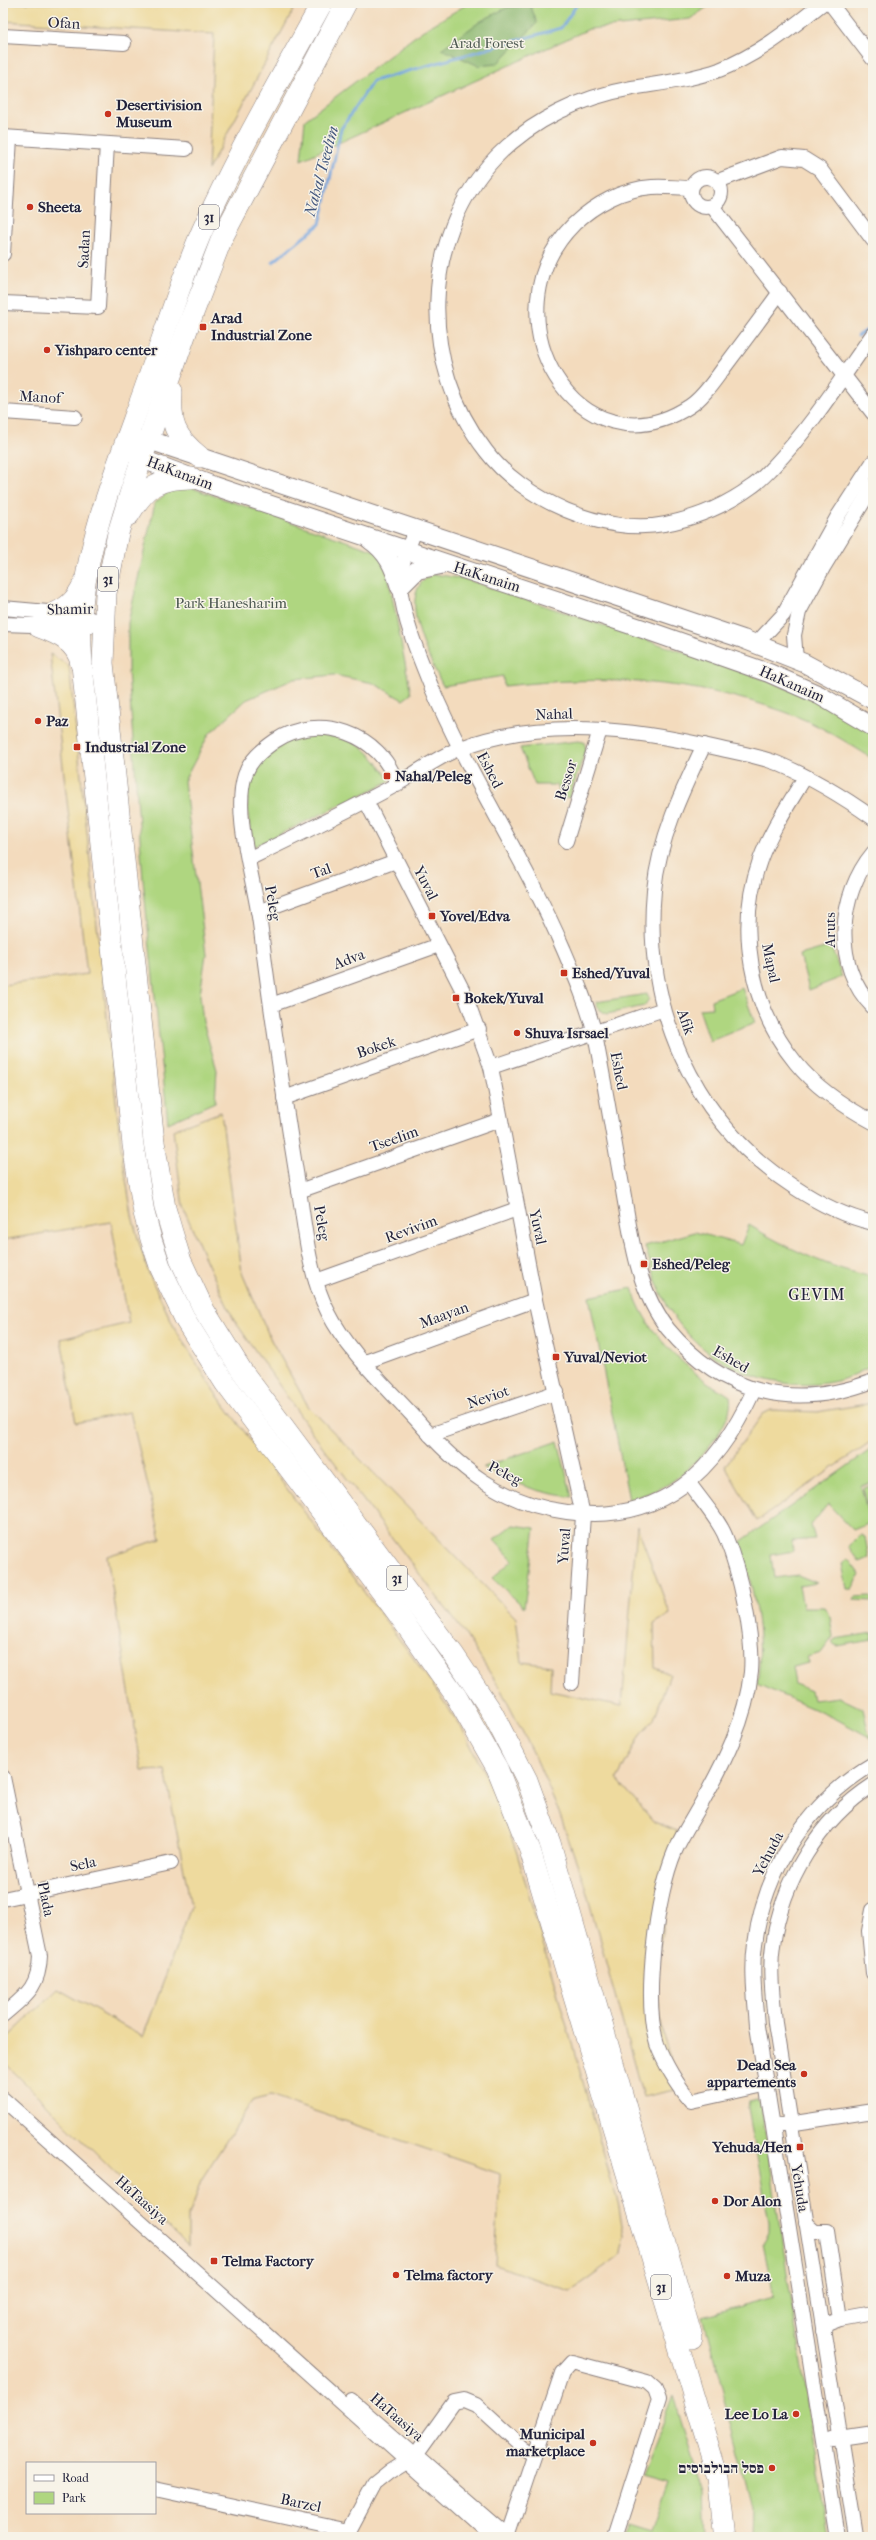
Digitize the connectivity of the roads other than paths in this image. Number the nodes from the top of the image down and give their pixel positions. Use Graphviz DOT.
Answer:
graph roads {
  1 [pos="322,3"];
  2 [pos="346,3"];
  3 [pos="823,3"];
  4 [pos="830,3"];
  5 [pos="3,36"];
  6 [pos="124,43"];
  7 [pos="873,59"];
  8 [pos="6,138"];
  9 [pos="107,144"];
  10 [pos="186,149"];
  11 [pos="718,181"];
  12 [pos="691,188"];
  13 [pos="712,206"];
  14 [pos="873,240"];
  15 [pos="3,254"];
  16 [pos="780,292"];
  17 [pos="3,303"];
  18 [pos="873,334"];
  19 [pos="174,368"];
  20 [pos="844,375"];
  21 [pos="3,412"];
  22 [pos="873,413"];
  23 [pos="75,416"];
  24 [pos="149,440"];
  25 [pos="124,443"];
  26 [pos="200,457"];
  27 [pos="142,460"];
  28 [pos="873,462"];
  29 [pos="192,478"];
  30 [pos="873,486"];
  31 [pos="415,530"];
  32 [pos="118,533"];
  33 [pos="362,535"];
  34 [pos="408,551"];
  35 [pos="446,563"];
  36 [pos="87,575"];
  37 [pos="400,587"];
  38 [pos="3,608"];
  39 [pos="55,613"];
  40 [pos="81,622"];
  41 [pos="3,624"];
  42 [pos="105,625"];
  43 [pos="40,627"];
  44 [pos="756,644"];
  45 [pos="796,660"];
  46 [pos="83,677"];
  47 [pos="873,700"];
  48 [pos="873,727"];
  49 [pos="600,730"];
  50 [pos="704,745"];
  51 [pos="459,748"];
  52 [pos="805,777"];
  53 [pos="397,785"];
  54 [pos="366,801"];
  55 [pos="873,818"];
  56 [pos="566,841"];
  57 [pos="873,853"];
  58 [pos="248,859"];
  59 [pos="396,861"];
  60 [pos="258,912"];
  61 [pos="439,945"];
  62 [pos="271,1006"];
  63 [pos="873,1007"];
  64 [pos="664,1009"];
  65 [pos="479,1029"];
  66 [pos="594,1032"];
  67 [pos="491,1067"];
  68 [pos="284,1098"];
  69 [pos="500,1120"];
  70 [pos="873,1122"];
  71 [pos="299,1191"];
  72 [pos="517,1209"];
  73 [pos="873,1223"];
  74 [pos="316,1281"];
  75 [pos="535,1300"];
  76 [pos="365,1362"];
  77 [pos="873,1381"];
  78 [pos="754,1390"];
  79 [pos="557,1392"];
  80 [pos="430,1435"];
  81 [pos="689,1484"];
  82 [pos="584,1515"];
  83 [pos="572,1683"];
  84 [pos="873,1764"];
  85 [pos="3,1777"];
  86 [pos="873,1785"];
  87 [pos="171,1862"];
  88 [pos="27,1894"];
  89 [pos="3,1899"];
  90 [pos="873,1910"];
  91 [pos="873,1973"];
  92 [pos="3,2015"];
  93 [pos="768,2084"];
  94 [pos="3,2098"];
  95 [pos="873,2111"];
  96 [pos="791,2123"];
  97 [pos="773,2126"];
  98 [pos="806,2223"];
  99 [pos="873,2313"];
  100 [pos="840,2319"];
  101 [pos="823,2332"];
  102 [pos="873,2433"];
  103 [pos="840,2438"];
  104 [pos="822,2441"];
  105 [pos="534,2455"];
  106 [pos="411,2459"];
  107 [pos="156,2489"];
  108 [pos="492,2537"];
  109 [pos="508,2537"];
  110 [pos="615,2537"];
  111 [pos="725,2537"];
  112 [pos="736,2537"];
  113 [pos="838,2537"];
  114 [pos="856,2537"];
  1 -- 25 [label="highway, 31"];
  2 -- 19 [label="highway, 31"];
  3 -- 20 [label="street"];
  4 -- 7 [label="street"];
  5 -- 6 [label="street, Ofan"];
  8 -- 9 [label="street"];
  8 -- 15 [label="street"];
  9 -- 10 [label="street"];
  9 -- 17 [label="street, Sadan"];
  11 -- 12 [label="street"];
  11 -- 13 [label="street"];
  11 -- 14 [label="street"];
  12 -- 13 [label="street"];
  12 -- 16 [label="street"];
  13 -- 16 [label="street"];
  16 -- 20 [label="street"];
  18 -- 20 [label="street"];
  19 -- 24 [label="highway, 31"];
  19 -- 26 [label="highway"];
  20 -- 22 [label="street"];
  21 -- 23 [label="street, Manof"];
  24 -- 25 [label="main road, HaKanaim"];
  24 -- 26 [label="main road, HaKanaim"];
  24 -- 27 [label="highway, 31"];
  25 -- 27 [label="main road, HaKanaim"];
  25 -- 36 [label="highway, 31"];
  26 -- 31 [label="main road, HaKanaim"];
  27 -- 29 [label="main road, HaKanaim"];
  27 -- 32 [label="highway, 31"];
  28 -- 44 [label="street"];
  29 -- 32 [label="highway"];
  29 -- 33 [label="main road, HaKanaim"];
  30 -- 45 [label="street"];
  31 -- 34 [label="street, Eshed"];
  31 -- 44 [label="main road, HaKanaim"];
  32 -- 42 [label="highway, 31"];
  33 -- 34 [label="main road, HaKanaim"];
  33 -- 37 [label="main road"];
  34 -- 35 [label="main road, HaKanaim"];
  34 -- 37 [label="street, Eshed"];
  35 -- 37 [label="main road"];
  35 -- 48 [label="main road, HaKanaim"];
  36 -- 39 [label="highway"];
  36 -- 40 [label="highway, 31"];
  37 -- 51 [label="street, Eshed"];
  38 -- 39 [label="street, Shamir"];
  39 -- 40 [label="street, Shamir"];
  40 -- 42 [label="street, Shamir"];
  40 -- 43 [label="street, Shamir"];
  40 -- 46 [label="highway, 31"];
  41 -- 43 [label="street, Shamir"];
  42 -- 112 [label="highway, 31"];
  43 -- 46 [label="highway"];
  44 -- 45 [label="main road, HaKanaim"];
  45 -- 47 [label="main road, HaKanaim"];
  46 -- 111 [label="highway, 31"];
  49 -- 50 [label="street, Nahal"];
  49 -- 51 [label="street, Nahal"];
  49 -- 56 [label="street, Bessor"];
  50 -- 52 [label="street, Nahal"];
  50 -- 64 [label="street, Afik"];
  51 -- 53 [label="street, Nahal"];
  51 -- 66 [label="street, Eshed"];
  52 -- 55 [label="street, Nahal"];
  52 -- 70 [label="street, Mapal"];
  53 -- 54 [label="street, Nahal"];
  53 -- 58 [label="street, Peleg"];
  54 -- 58 [label="street, Nahal"];
  54 -- 59 [label="street, Yuval"];
  57 -- 63 [label="street, Aruts"];
  58 -- 60 [label="street, Peleg"];
  59 -- 60 [label="street, Tal"];
  59 -- 61 [label="street, Yuval"];
  60 -- 62 [label="street, Peleg"];
  61 -- 62 [label="street, Adva"];
  61 -- 65 [label="street, Yuval"];
  62 -- 68 [label="street, Peleg"];
  64 -- 66 [label="street"];
  64 -- 73 [label="street, Afik"];
  65 -- 67 [label="street, Yuval"];
  65 -- 68 [label="street, Bokek"];
  66 -- 67 [label="street"];
  66 -- 78 [label="street, Eshed"];
  67 -- 69 [label="street, Yuval"];
  68 -- 71 [label="street, Peleg"];
  69 -- 71 [label="street, Tseelim"];
  69 -- 72 [label="street, Yuval"];
  71 -- 74 [label="street, Peleg"];
  72 -- 74 [label="street, Revivim"];
  72 -- 75 [label="street, Yuval"];
  74 -- 76 [label="street, Peleg"];
  75 -- 76 [label="street, Maayan"];
  75 -- 79 [label="street, Yuval"];
  76 -- 80 [label="street, Peleg"];
  77 -- 78 [label="street, Eshed"];
  78 -- 81 [label="street, Peleg"];
  79 -- 80 [label="street, Neviot"];
  79 -- 82 [label="street, Yuval"];
  80 -- 82 [label="street, Peleg"];
  81 -- 82 [label="street, Peleg"];
  81 -- 93 [label="street"];
  82 -- 83 [label="street, Yuval"];
  84 -- 93 [label="street, Yehuda"];
  85 -- 88 [label="street, Plada"];
  86 -- 96 [label="street, Yehuda"];
  87 -- 88 [label="street, Sela"];
  88 -- 89 [label="street, Sela"];
  88 -- 92 [label="street, Plada"];
  90 -- 91 [label="street"];
  93 -- 97 [label="street, Yehuda"];
  94 -- 106 [label="street, HaTaasiya"];
  95 -- 96 [label="street"];
  96 -- 97 [label="street"];
  96 -- 98 [label="street, Yehuda"];
  97 -- 104 [label="street, Yehuda"];
  98 -- 100 [label="street"];
  98 -- 101 [label="street, Yehuda"];
  99 -- 100 [label="street"];
  100 -- 101 [label="street"];
  101 -- 103 [label="street, Yehuda"];
  102 -- 103 [label="street"];
  103 -- 104 [label="street"];
  103 -- 114 [label="street, Yehuda"];
  104 -- 113 [label="street, Yehuda"];
  105 -- 106 [label="street"];
  105 -- 109 [label="street"];
  105 -- 110 [label="street"];
  106 -- 107 [label="street, Barzel"];
  106 -- 108 [label="street, HaTaasiya"];
  106 -- 109 [label="street, HaTaasiya"];
}
